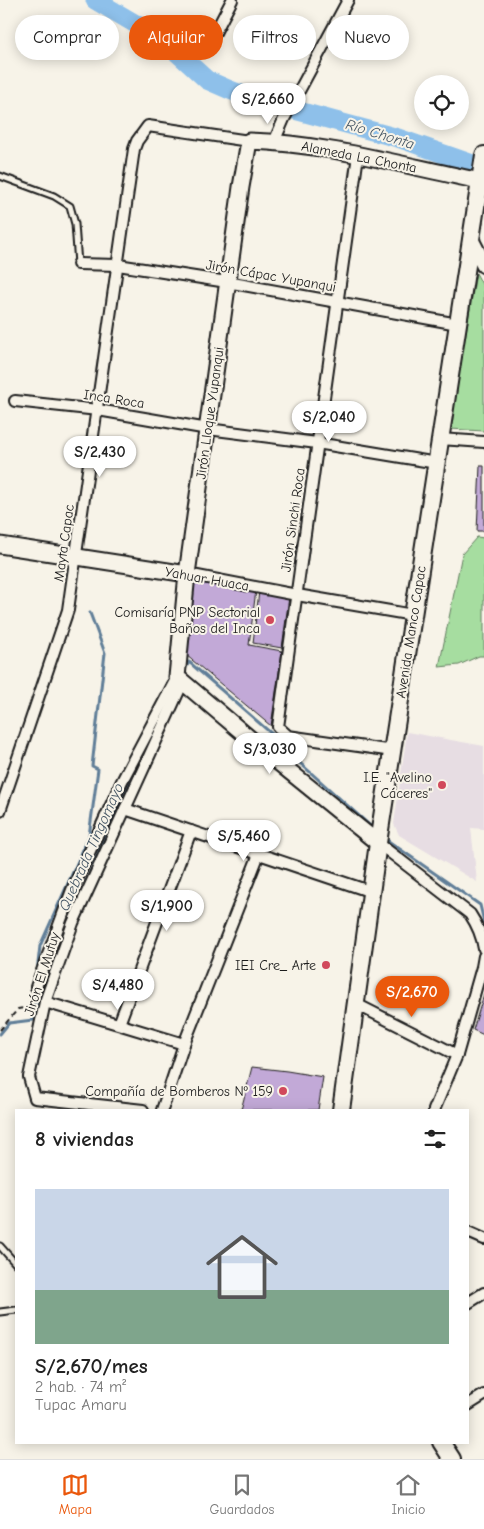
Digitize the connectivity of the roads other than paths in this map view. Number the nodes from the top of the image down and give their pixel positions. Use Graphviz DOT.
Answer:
graph roads {
  1 [pos="232,0"];
  2 [pos="348,0"];
  3 [pos="223,17"];
  4 [pos="148,126"];
  5 [pos="249,141"];
  6 [pos="274,142"];
  7 [pos="358,155"];
  8 [pos="484,155"];
  9 [pos="0,176"];
  10 [pos="480,180"];
  11 [pos="471,240"];
  12 [pos="78,264"];
  13 [pos="118,265"];
  14 [pos="484,265"];
  15 [pos="227,282"];
  16 [pos="338,301"];
  17 [pos="458,324"];
  18 [pos="15,401"];
  19 [pos="98,410"];
  20 [pos="208,429"];
  21 [pos="440,439"];
  22 [pos="484,442"];
  23 [pos="317,443"];
  24 [pos="437,463"];
  25 [pos="0,545"];
  26 [pos="75,557"];
  27 [pos="187,574"];
  28 [pos="297,596"];
  29 [pos="413,615"];
  30 [pos="180,680"];
  31 [pos="392,750"];
  32 [pos="125,809"];
  33 [pos="0,811"];
  34 [pos="191,831"];
  35 [pos="379,837"];
  36 [pos="259,854"];
  37 [pos="372,892"];
  38 [pos="484,949"];
  39 [pos="484,956"];
  40 [pos="36,987"];
  41 [pos="45,1002"];
  42 [pos="356,1004"];
  43 [pos="119,1024"];
  44 [pos="184,1044"];
  45 [pos="456,1055"];
  46 [pos="134,1109"];
  47 [pos="162,1109"];
  48 [pos="341,1109"];
  49 [pos="434,1109"];
  50 [pos="469,1232"];
  51 [pos="484,1239"];
  52 [pos="0,1246"];
  53 [pos="15,1263"];
  54 [pos="484,1293"];
  55 [pos="469,1302"];
  56 [pos="15,1310"];
  57 [pos="0,1312"];
  58 [pos="484,1395"];
  59 [pos="469,1404"];
  60 [pos="442,1444"];
  61 [pos="452,1459"];
  1 -- 3 [label="street"];
  2 -- 6 [label="street"];
  4 -- 5 [label="street, Alameda La Chonta"];
  4 -- 13 [label="street, Mayta Capac"];
  5 -- 6 [label="street, Alameda La Chonta"];
  5 -- 15 [label="street, Jirón Lloque Yupanqui"];
  6 -- 7 [label="street, Alameda La Chonta"];
  7 -- 10 [label="street, Alameda La Chonta"];
  7 -- 16 [label="street, Jirón Sinchi Roca"];
  8 -- 10 [label="main road, Avenida Manco Capac"];
  9 -- 12 [label="lane"];
  10 -- 11 [label="main road, Avenida Manco Capac"];
  11 -- 14 [label="street"];
  11 -- 17 [label="main road, Avenida Manco Capac"];
  12 -- 13 [label="street, Jirón Cápac Yupanqui"];
  13 -- 15 [label="street, Jirón Cápac Yupanqui"];
  13 -- 19 [label="street, Mayta Capac"];
  15 -- 16 [label="street, Jirón Cápac Yupanqui"];
  15 -- 20 [label="street, Jirón Lloque Yupanqui"];
  16 -- 17 [label="street, Jirón Cápac Yupanqui"];
  16 -- 23 [label="street, Jirón Sinchi Roca"];
  17 -- 21 [label="main road, Avenida Manco Capac"];
  18 -- 19 [label="street, Inca Roca"];
  19 -- 20 [label="street, Inca Roca"];
  19 -- 26 [label="street, Mayta Capac"];
  20 -- 23 [label="street, Inca Roca"];
  20 -- 27 [label="street, Jirón Lloque Yupanqui"];
  21 -- 22 [label="street"];
  21 -- 24 [label="main road, Avenida Manco Capac"];
  23 -- 24 [label="street, Inca Roca"];
  23 -- 28 [label="street, Jirón Sinchi Roca"];
  24 -- 29 [label="main road, Avenida Manco Capac"];
  25 -- 26 [label="street, Yahuar Huaca"];
  26 -- 27 [label="street, Yahuar Huaca"];
  26 -- 33 [label="street, Mayta Capac"];
  27 -- 28 [label="street, Yahuar Huaca"];
  27 -- 30 [label="street, Jirón Lloque Yupanqui"];
  28 -- 29 [label="street, Yahuar Huaca"];
  28 -- 31 [label="street, Jirón Sinchi Roca"];
  29 -- 31 [label="main road, Avenida Manco Capac"];
  30 -- 32 [label="street, Jirón El Mutuy"];
  30 -- 35 [label="street"];
  30 -- 40 [label="street"];
  31 -- 35 [label="main road, Avenida Manco Capac"];
  32 -- 34 [label="street"];
  32 -- 41 [label="street, Jirón El Mutuy"];
  34 -- 36 [label="street"];
  34 -- 43 [label="street"];
  35 -- 37 [label="main road, Avenida Manco Capac"];
  35 -- 38 [label="street"];
  36 -- 37 [label="street"];
  36 -- 44 [label="street"];
  37 -- 42 [label="main road, Avenida Manco Capac"];
  39 -- 45 [label="street"];
  41 -- 43 [label="street"];
  41 -- 46 [label="street, Jirón El Mutuy"];
  42 -- 45 [label="street"];
  42 -- 48 [label="main road, Avenida Manco Capac"];
  43 -- 44 [label="street"];
  44 -- 47 [label="street"];
  45 -- 49 [label="street"];
  50 -- 51 [label="street"];
  52 -- 53 [label="lane"];
  54 -- 55 [label="street"];
  56 -- 57 [label="lane"];
  58 -- 59 [label="street"];
  60 -- 61 [label="main road"];
}
